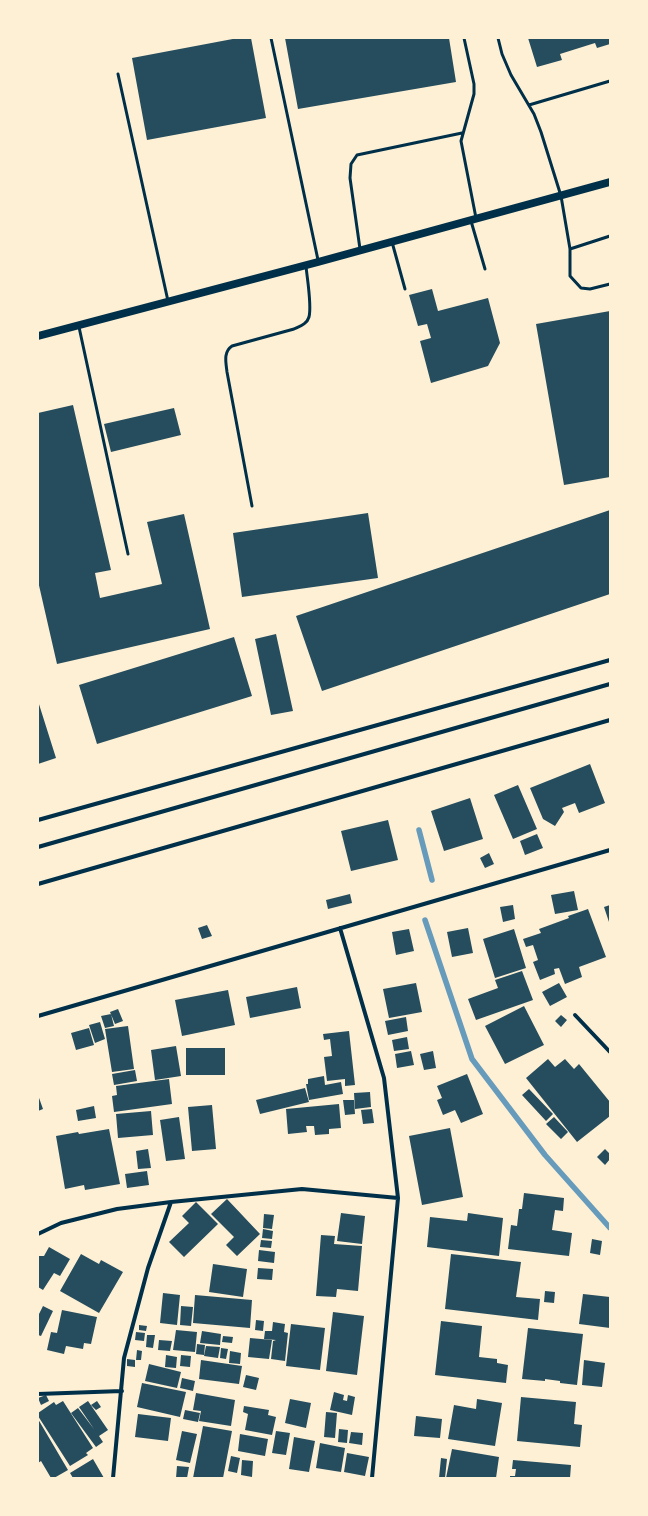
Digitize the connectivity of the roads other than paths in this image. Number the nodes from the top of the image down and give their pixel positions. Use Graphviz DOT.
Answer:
graph roads {
  1 [pos="271,38"];
  2 [pos="464,38"];
  3 [pos="498,38"];
  4 [pos="118,74"];
  5 [pos="610,82"];
  6 [pos="528,105"];
  7 [pos="462,133"];
  8 [pos="610,182"];
  9 [pos="561,196"];
  10 [pos="474,220"];
  11 [pos="610,236"];
  12 [pos="392,242"];
  13 [pos="570,249"];
  14 [pos="361,251"];
  15 [pos="318,262"];
  16 [pos="306,266"];
  17 [pos="485,269"];
  18 [pos="610,284"];
  19 [pos="405,289"];
  20 [pos="168,302"];
  21 [pos="78,325"];
  22 [pos="38,336"];
  23 [pos="252,506"];
  24 [pos="128,554"];
  25 [pos="610,660"];
  26 [pos="610,684"];
  27 [pos="610,720"];
  28 [pos="38,820"];
  29 [pos="38,847"];
  30 [pos="610,850"];
  31 [pos="38,884"];
  32 [pos="340,928"];
  33 [pos="575,1015"];
  34 [pos="38,1016"];
  35 [pos="610,1052"];
  36 [pos="398,1198"];
  37 [pos="171,1202"];
  38 [pos="38,1234"];
  39 [pos="122,1391"];
  40 [pos="38,1394"];
  41 [pos="113,1478"];
  42 [pos="372,1478"];
  1 -- 15 [label="lane"];
  2 -- 7 [label="lane"];
  3 -- 6 [label="lane"];
  4 -- 20 [label="lane"];
  5 -- 6 [label="lane"];
  6 -- 9 [label="lane"];
  7 -- 10 [label="lane"];
  7 -- 14 [label="lane"];
  8 -- 9 [label="main road"];
  9 -- 10 [label="main road"];
  9 -- 13 [label="lane"];
  10 -- 12 [label="main road"];
  10 -- 17 [label="lane"];
  11 -- 13 [label="lane"];
  12 -- 14 [label="main road"];
  12 -- 19 [label="lane"];
  13 -- 18 [label="lane"];
  14 -- 15 [label="main road"];
  15 -- 16 [label="main road"];
  16 -- 20 [label="main road"];
  16 -- 23 [label="lane"];
  20 -- 21 [label="main road"];
  21 -- 22 [label="main road"];
  21 -- 24 [label="lane"];
  25 -- 28 [label="street"];
  26 -- 29 [label="street"];
  27 -- 31 [label="street"];
  30 -- 32 [label="street"];
  32 -- 34 [label="street"];
  32 -- 36 [label="street"];
  33 -- 35 [label="street"];
  36 -- 37 [label="street"];
  36 -- 42 [label="street"];
  37 -- 38 [label="street"];
  37 -- 39 [label="street"];
  39 -- 40 [label="street"];
  39 -- 41 [label="street"];
}
